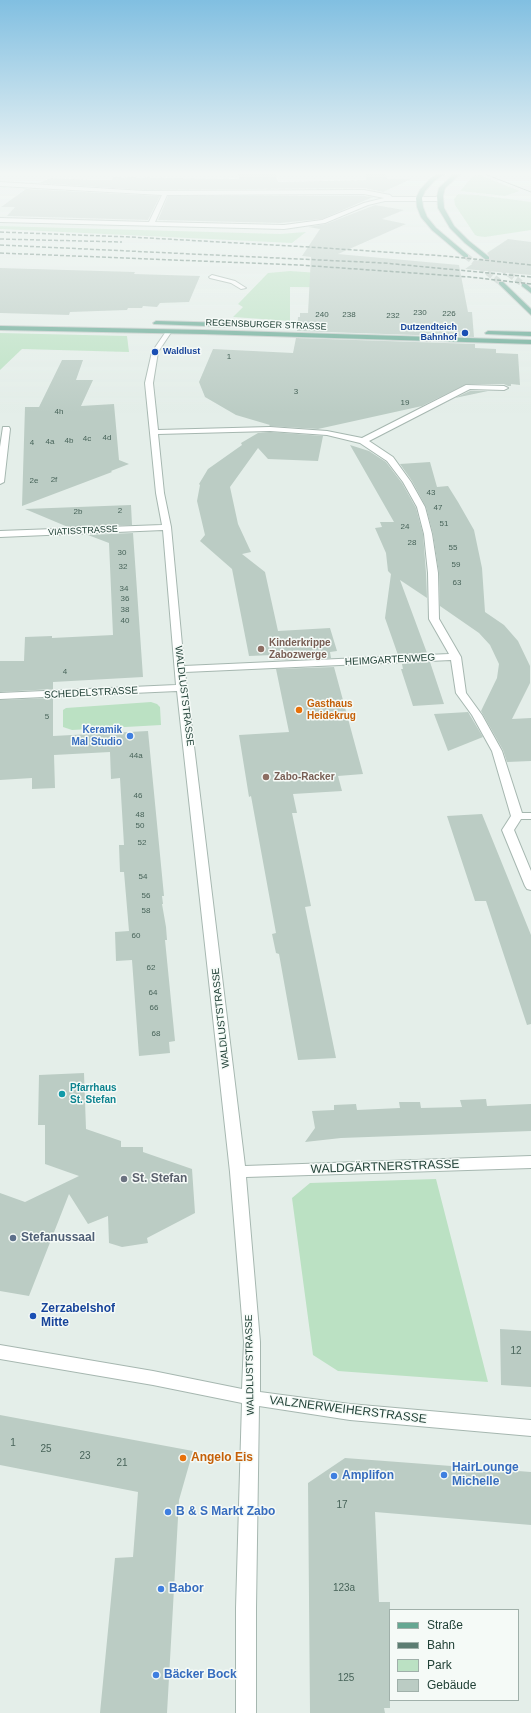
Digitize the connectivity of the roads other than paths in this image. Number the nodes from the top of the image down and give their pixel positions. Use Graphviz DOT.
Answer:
graph roads {
  1 [pos="462,253"];
  2 [pos="481,253"];
  3 [pos="466,256"];
  4 [pos="488,258"];
  5 [pos="212,277"];
  6 [pos="501,283"];
  7 [pos="524,285"];
  8 [pos="243,288"];
  9 [pos="531,291"];
  10 [pos="531,313"];
  11 [pos="0,323"];
  12 [pos="140,323"];
  13 [pos="149,323"];
  14 [pos="203,323"];
  15 [pos="237,325"];
  16 [pos="252,326"];
  17 [pos="0,328"];
  18 [pos="169,331"];
  19 [pos="531,334"];
  20 [pos="531,342"];
  21 [pos="504,388"];
  22 [pos="6,430"];
  23 [pos="155,432"];
  24 [pos="363,441"];
  25 [pos="0,482"];
  26 [pos="167,527"];
  27 [pos="0,534"];
  28 [pos="456,657"];
  29 [pos="180,669"];
  30 [pos="183,688"];
  31 [pos="0,696"];
  32 [pos="517,816"];
  33 [pos="531,816"];
  34 [pos="531,886"];
  35 [pos="531,1162"];
  36 [pos="238,1172"];
  37 [pos="0,1352"];
  38 [pos="252,1398"];
  39 [pos="531,1428"];
  40 [pos="246,1713"];
  1 -- 3 [label="main road"];
  2 -- 4 [label="main road"];
  5 -- 8 [label="street"];
  6 -- 10 [label="main road"];
  7 -- 9 [label="main road"];
  11 -- 12 [label="main road"];
  13 -- 14 [label="main road, REGENSBURGER STRASSE"];
  14 -- 15 [label="main road, REGENSBURGER STRASSE"];
  14 -- 18 [label="main road"];
  16 -- 19 [label="main road, REGENSBURGER STRASSE"];
  17 -- 18 [label="main road, REGENSBURGER STRASSE"];
  18 -- 20 [label="main road, REGENSBURGER STRASSE"];
  18 -- 23 [label="street, WALDLUSTSTRASSE"];
  21 -- 24 [label="street"];
  22 -- 25 [label="street"];
  23 -- 24 [label="street"];
  23 -- 26 [label="street, WALDLUSTSTRASSE"];
  24 -- 28 [label="street"];
  26 -- 27 [label="street, VIATISSTRASSE"];
  26 -- 29 [label="street, WALDLUSTSTRASSE"];
  28 -- 29 [label="street, HEIMGARTENWEG"];
  28 -- 32 [label="street"];
  29 -- 30 [label="street, WALDLUSTSTRASSE"];
  30 -- 31 [label="street, SCHEDELSTRASSE"];
  30 -- 36 [label="street, WALDLUSTSTRASSE"];
  32 -- 33 [label="street"];
  32 -- 34 [label="street"];
  35 -- 36 [label="street, WALDGÄRTNERSTRASSE"];
  36 -- 38 [label="street, WALDLUSTSTRASSE"];
  37 -- 38 [label="street, VALZNERWEIHERSTRASSE"];
  38 -- 39 [label="street, VALZNERWEIHERSTRASSE"];
  38 -- 40 [label="street, WALDLUSTSTRASSE"];
}
